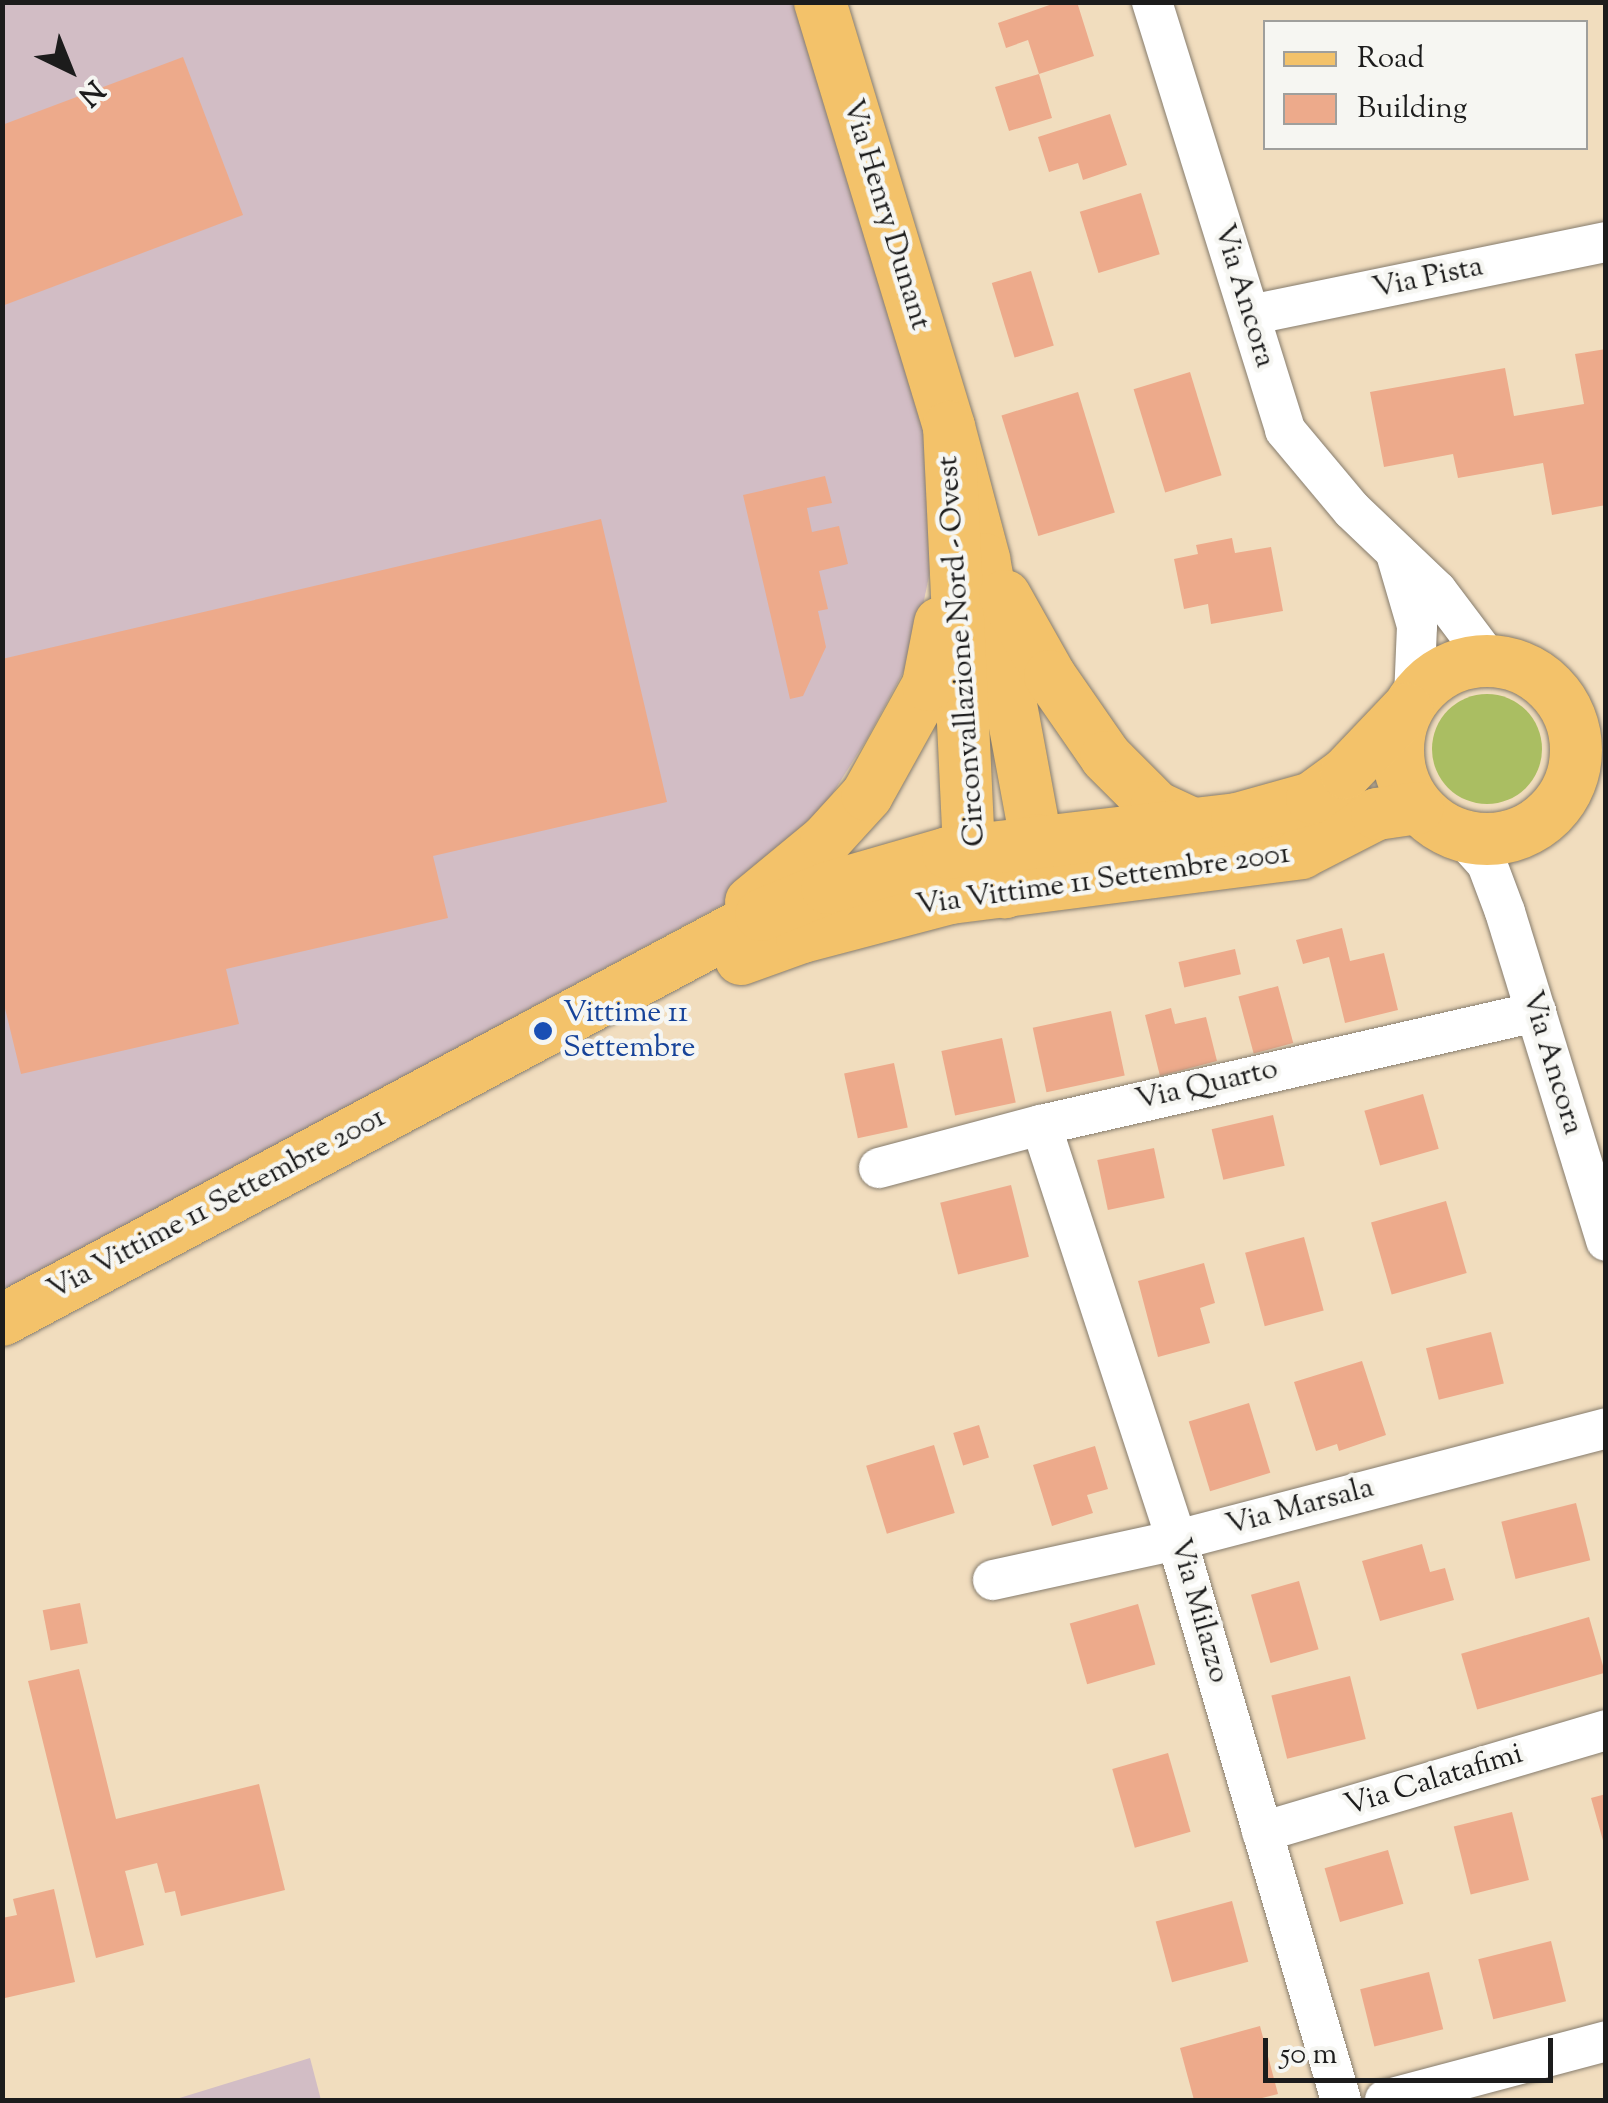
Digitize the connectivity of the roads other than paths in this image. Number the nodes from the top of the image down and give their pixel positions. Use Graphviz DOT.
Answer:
graph roads {
  1 [pos="820,2"];
  2 [pos="1152,2"];
  3 [pos="1606,242"];
  4 [pos="1250,316"];
  5 [pos="949,427"];
  6 [pos="1396,554"];
  7 [pos="968,558"];
  8 [pos="1489,660"];
  9 [pos="1410,704"];
  10 [pos="1588,728"];
  11 [pos="1582,806"];
  12 [pos="1418,808"];
  13 [pos="1190,823"];
  14 [pos="1462,837"];
  15 [pos="1036,840"];
  16 [pos="970,850"];
  17 [pos="1005,892"];
  18 [pos="1536,1012"];
  19 [pos="550,1027"];
  20 [pos="1041,1125"];
  21 [pos="879,1168"];
  22 [pos="1606,1240"];
  23 [pos="2,1320"];
  24 [pos="1606,1428"];
  25 [pos="1178,1540"];
  26 [pos="993,1580"];
  27 [pos="1606,1730"];
  28 [pos="1262,1832"];
  29 [pos="1606,2041"];
  30 [pos="1341,2100"];
  31 [pos="1385,2100"];
  1 -- 5 [label="main road, Via Henry Dunant"];
  2 -- 4 [label="street, Via Ancora"];
  3 -- 4 [label="street, Via Pista"];
  4 -- 6 [label="street, Via Ancora"];
  5 -- 7 [label="main road, Circonvallazione Nord - Ovest"];
  6 -- 8 [label="street, Via Ancora"];
  6 -- 9 [label="street, Via Ancora"];
  7 -- 13 [label="main road, Circonvallazione Nord - Ovest"];
  7 -- 15 [label="main road, Circonvallazione Nord - Ovest"];
  7 -- 16 [label="main road, Circonvallazione Nord - Ovest"];
  7 -- 19 [label="main road"];
  8 -- 9 [label="main road"];
  8 -- 10 [label="main road"];
  9 -- 12 [label="main road, Via Ancora"];
  9 -- 13 [label="main road, Via Vittime 11 Settembre 2001"];
  10 -- 11 [label="main road"];
  11 -- 14 [label="main road"];
  12 -- 14 [label="main road, Via Ancora"];
  12 -- 17 [label="main road, Via Vittime 11 Settembre 2001"];
  13 -- 15 [label="main road, Via Vittime 11 Settembre 2001"];
  14 -- 18 [label="street, Via Ancora"];
  15 -- 16 [label="main road, Via Vittime 11 Settembre 2001"];
  15 -- 17 [label="main road, Circonvallazione Nord - Ovest"];
  16 -- 17 [label="main road, Circonvallazione Nord - Ovest"];
  16 -- 19 [label="main road, Via Vittime 11 Settembre 2001"];
  17 -- 19 [label="main road, Via Vittime 11 Settembre 2001"];
  18 -- 20 [label="street, Via Quarto"];
  18 -- 22 [label="street, Via Ancora"];
  19 -- 23 [label="main road, Via Vittime 11 Settembre 2001"];
  20 -- 21 [label="street, Via Quarto"];
  20 -- 25 [label="street, Via Milazzo"];
  24 -- 25 [label="street, Via Marsala"];
  25 -- 26 [label="street, Via Marsala"];
  25 -- 28 [label="street, Via Milazzo"];
  27 -- 28 [label="street, Via Calatafimi"];
  28 -- 30 [label="street, Via Milazzo"];
  29 -- 31 [label="street"];
}
